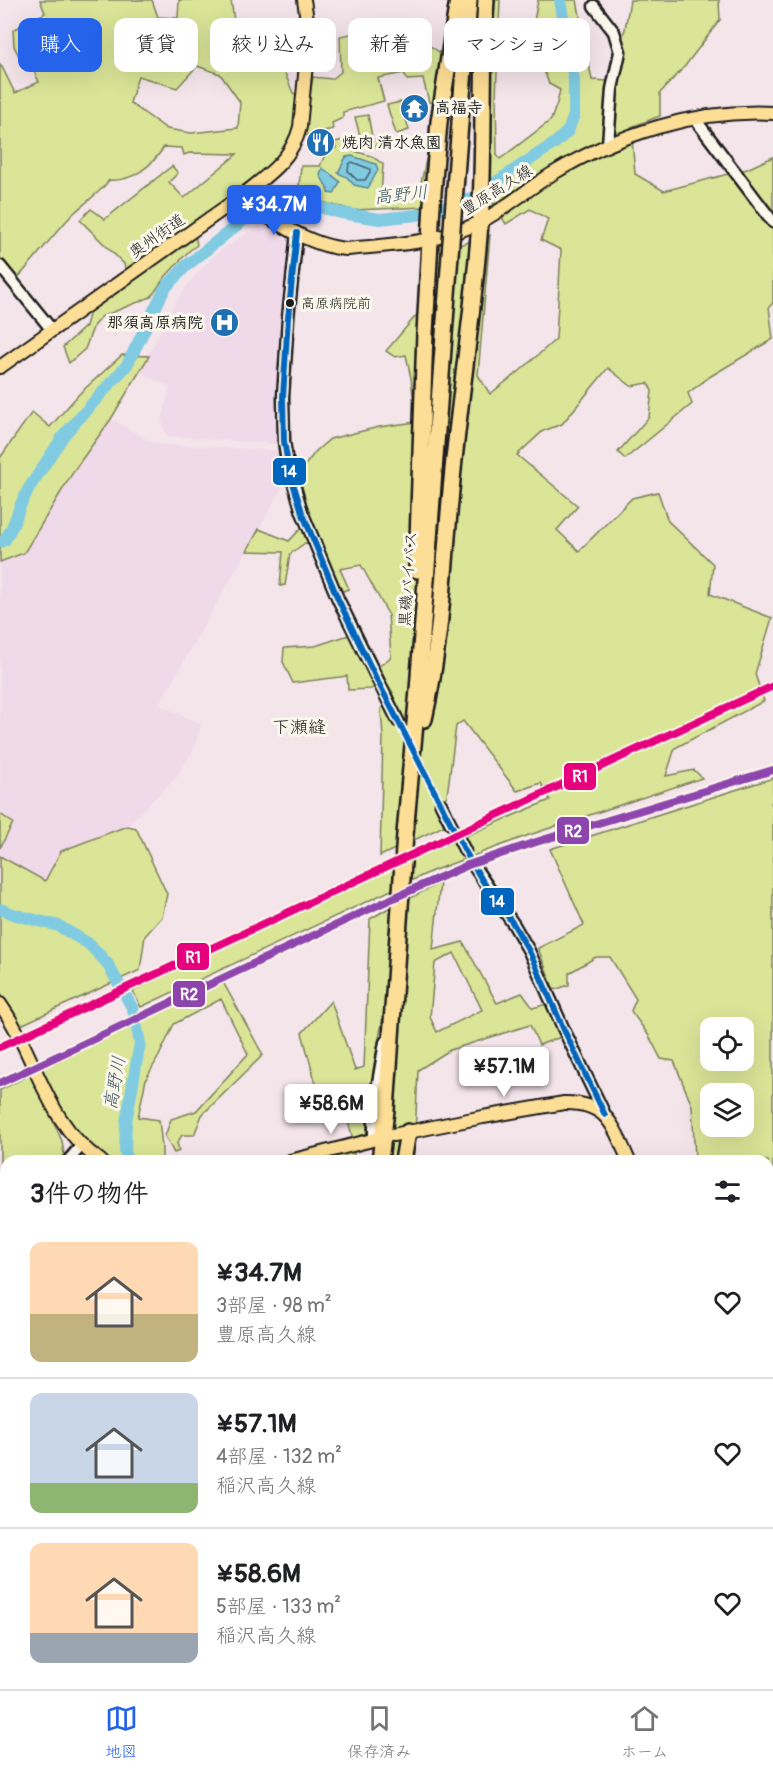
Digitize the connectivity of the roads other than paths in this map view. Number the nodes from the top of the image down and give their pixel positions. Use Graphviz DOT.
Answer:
graph roads {
  1 [pos="304,0"];
  2 [pos="458,0"];
  3 [pos="468,0"];
  4 [pos="486,0"];
  5 [pos="594,6"];
  6 [pos="773,113"];
  7 [pos="694,119"];
  8 [pos="608,144"];
  9 [pos="245,201"];
  10 [pos="480,222"];
  11 [pos="773,222"];
  12 [pos="297,233"];
  13 [pos="430,240"];
  14 [pos="0,266"];
  15 [pos="52,330"];
  16 [pos="0,367"];
  17 [pos="418,690"];
  18 [pos="398,721"];
  19 [pos="410,776"];
  20 [pos="441,804"];
  21 [pos="451,824"];
  22 [pos="473,865"];
  23 [pos="394,999"];
  24 [pos="0,1004"];
  25 [pos="605,1115"];
  26 [pos="401,1133"];
  27 [pos="377,1139"];
  28 [pos="81,1146"];
  29 [pos="73,1155"];
  30 [pos="93,1155"];
  31 [pos="314,1155"];
  32 [pos="373,1155"];
  33 [pos="381,1155"];
  34 [pos="403,1155"];
  35 [pos="626,1155"];
  1 -- 9 [label="main road, 奥州街道"];
  2 -- 13 [label="highway"];
  3 -- 17 [label="highway, 黒磯バイパス, bridge"];
  4 -- 10 [label="highway"];
  5 -- 8 [label="street"];
  6 -- 7 [label="main road, 豊原高久線"];
  7 -- 8 [label="main road, 豊原高久線"];
  7 -- 11 [label="street"];
  8 -- 10 [label="main road, 豊原高久線"];
  9 -- 12 [label="main road, 豊原高久線"];
  9 -- 15 [label="main road, 奥州街道"];
  10 -- 13 [label="main road, 豊原高久線"];
  10 -- 19 [label="highway"];
  12 -- 13 [label="main road, 豊原高久線"];
  12 -- 18 [label="street"];
  13 -- 17 [label="highway"];
  14 -- 15 [label="street"];
  15 -- 16 [label="main road, 奥州街道"];
  17 -- 19 [label="highway, 黒磯バイパス"];
  19 -- 23 [label="highway, 黒磯バイパス"];
  20 -- 21 [label="street"];
  22 -- 25 [label="street"];
  23 -- 27 [label="street"];
  23 -- 33 [label="highway, 黒磯バイパス"];
  24 -- 28 [label="main road"];
  25 -- 26 [label="main road"];
  25 -- 35 [label="main road"];
  26 -- 34 [label="highway"];
  27 -- 31 [label="main road"];
  27 -- 32 [label="highway"];
  28 -- 29 [label="street"];
  28 -- 30 [label="main road"];
}
